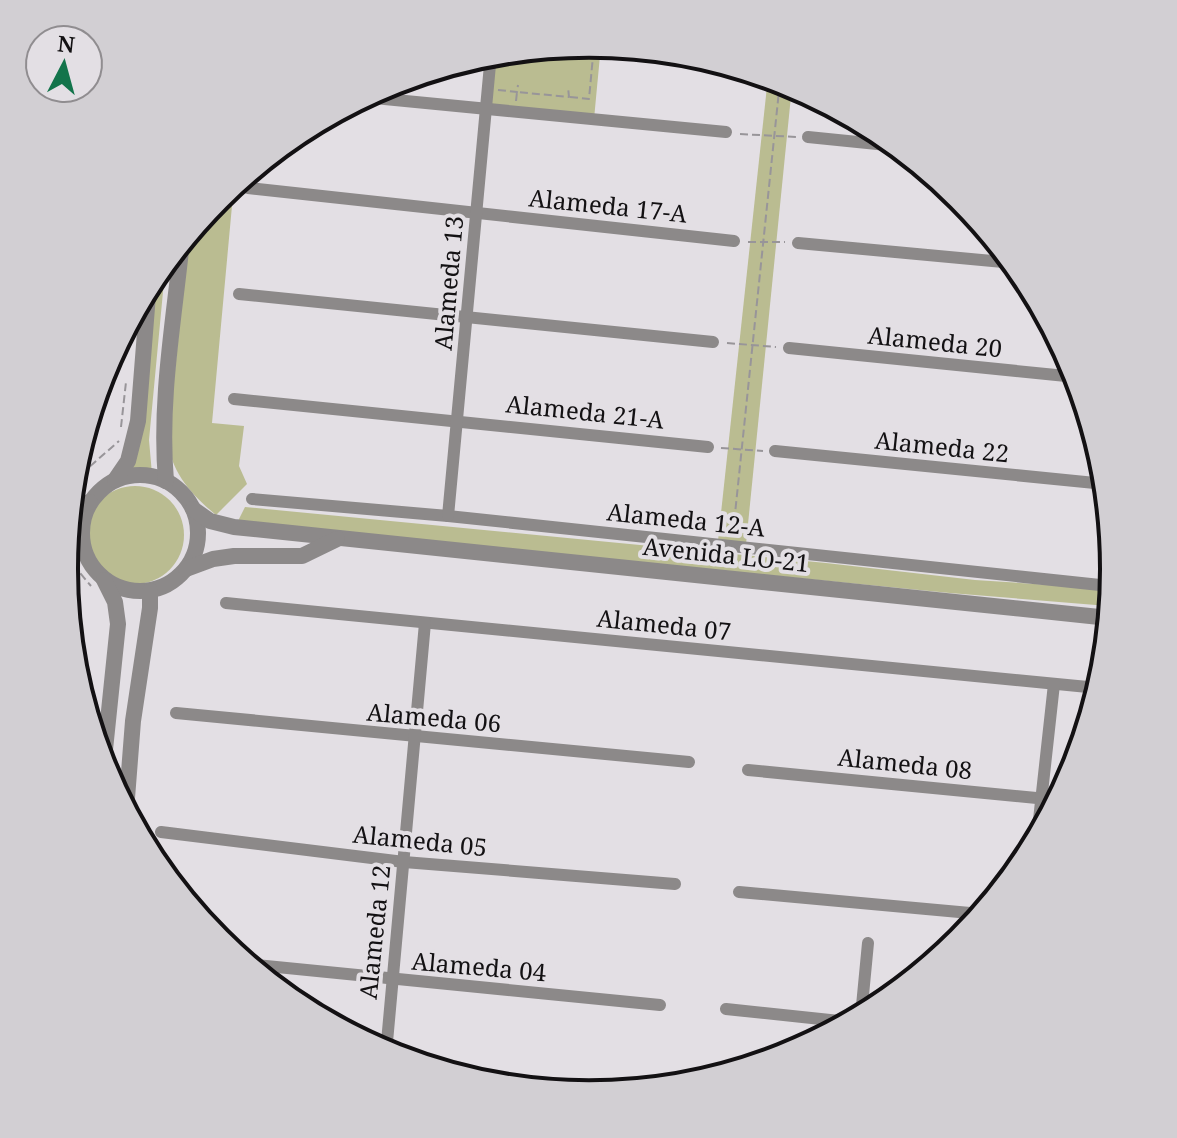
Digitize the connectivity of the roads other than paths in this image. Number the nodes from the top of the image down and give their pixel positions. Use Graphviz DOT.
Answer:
graph roads {
  1 [pos="490,68"];
  2 [pos="387,100"];
  3 [pos="486,110"];
  4 [pos="726,132"];
  5 [pos="808,137"];
  6 [pos="871,143"];
  7 [pos="248,188"];
  8 [pos="477,213"];
  9 [pos="734,241"];
  10 [pos="798,243"];
  11 [pos="996,261"];
  12 [pos="180,263"];
  13 [pos="239,294"];
  14 [pos="147,312"];
  15 [pos="467,319"];
  16 [pos="713,342"];
  17 [pos="789,348"];
  18 [pos="1062,376"];
  19 [pos="234,399"];
  20 [pos="456,420"];
  21 [pos="708,447"];
  22 [pos="775,451"];
  23 [pos="115,480"];
  24 [pos="166,481"];
  25 [pos="1092,483"];
  26 [pos="252,499"];
  27 [pos="90,502"];
  28 [pos="82,504"];
  29 [pos="193,509"];
  30 [pos="448,516"];
  31 [pos="338,539"];
  32 [pos="79,548"];
  33 [pos="83,549"];
  34 [pos="186,569"];
  35 [pos="98,584"];
  36 [pos="1099,585"];
  37 [pos="150,591"];
  38 [pos="226,603"];
  39 [pos="1097,617"];
  40 [pos="425,623"];
  41 [pos="1054,684"];
  42 [pos="1086,687"];
  43 [pos="176,713"];
  44 [pos="106,737"];
  45 [pos="413,737"];
  46 [pos="689,762"];
  47 [pos="748,770"];
  48 [pos="128,790"];
  49 [pos="1040,799"];
  50 [pos="1045,799"];
  51 [pos="1039,810"];
  52 [pos="161,832"];
  53 [pos="404,862"];
  54 [pos="675,884"];
  55 [pos="739,892"];
  56 [pos="967,913"];
  57 [pos="868,943"];
  58 [pos="268,966"];
  59 [pos="391,979"];
  60 [pos="863,1000"];
  61 [pos="660,1005"];
  62 [pos="726,1009"];
  63 [pos="829,1020"];
  64 [pos="387,1038"];
  1 -- 3 [label="street, Alameda 13"];
  2 -- 3 [label="street"];
  3 -- 4 [label="street"];
  3 -- 8 [label="street, Alameda 13"];
  5 -- 6 [label="street"];
  7 -- 8 [label="street, Alameda 17-A"];
  8 -- 9 [label="street, Alameda 17-A"];
  8 -- 15 [label="street, Alameda 13"];
  10 -- 11 [label="street"];
  12 -- 24 [label="street"];
  13 -- 15 [label="street"];
  14 -- 23 [label="street"];
  15 -- 16 [label="street"];
  15 -- 20 [label="street, Alameda 13"];
  17 -- 18 [label="street, Alameda 20"];
  19 -- 20 [label="street, Alameda 21-A"];
  20 -- 21 [label="street, Alameda 21-A"];
  20 -- 30 [label="street, Alameda 13"];
  22 -- 25 [label="street, Alameda 22"];
  23 -- 24 [label="street"];
  23 -- 27 [label="street"];
  24 -- 29 [label="street"];
  26 -- 30 [label="street, Alameda 12-A"];
  27 -- 28 [label="street"];
  27 -- 33 [label="street"];
  29 -- 31 [label="street, Avenida LO-21"];
  29 -- 34 [label="street"];
  30 -- 36 [label="street, Alameda 12-A"];
  31 -- 34 [label="street"];
  31 -- 39 [label="street, Avenida LO-21"];
  32 -- 33 [label="street"];
  33 -- 35 [label="street"];
  34 -- 37 [label="street"];
  35 -- 37 [label="street"];
  35 -- 44 [label="street"];
  37 -- 48 [label="street"];
  38 -- 40 [label="street, Alameda 07"];
  40 -- 41 [label="street, Alameda 07"];
  40 -- 45 [label="street, Alameda 12"];
  41 -- 42 [label="street, Alameda 07"];
  41 -- 49 [label="street"];
  43 -- 45 [label="street, Alameda 06"];
  45 -- 46 [label="street, Alameda 06"];
  45 -- 53 [label="street, Alameda 12"];
  47 -- 49 [label="street, Alameda 08"];
  49 -- 50 [label="street, Alameda 08"];
  49 -- 51 [label="street"];
  52 -- 53 [label="street, Alameda 05"];
  53 -- 54 [label="street, Alameda 05"];
  53 -- 59 [label="street, Alameda 12"];
  55 -- 56 [label="street"];
  57 -- 60 [label="street"];
  58 -- 59 [label="street, Alameda 04"];
  59 -- 61 [label="street, Alameda 04"];
  59 -- 64 [label="street, Alameda 12"];
  62 -- 63 [label="street"];
}
